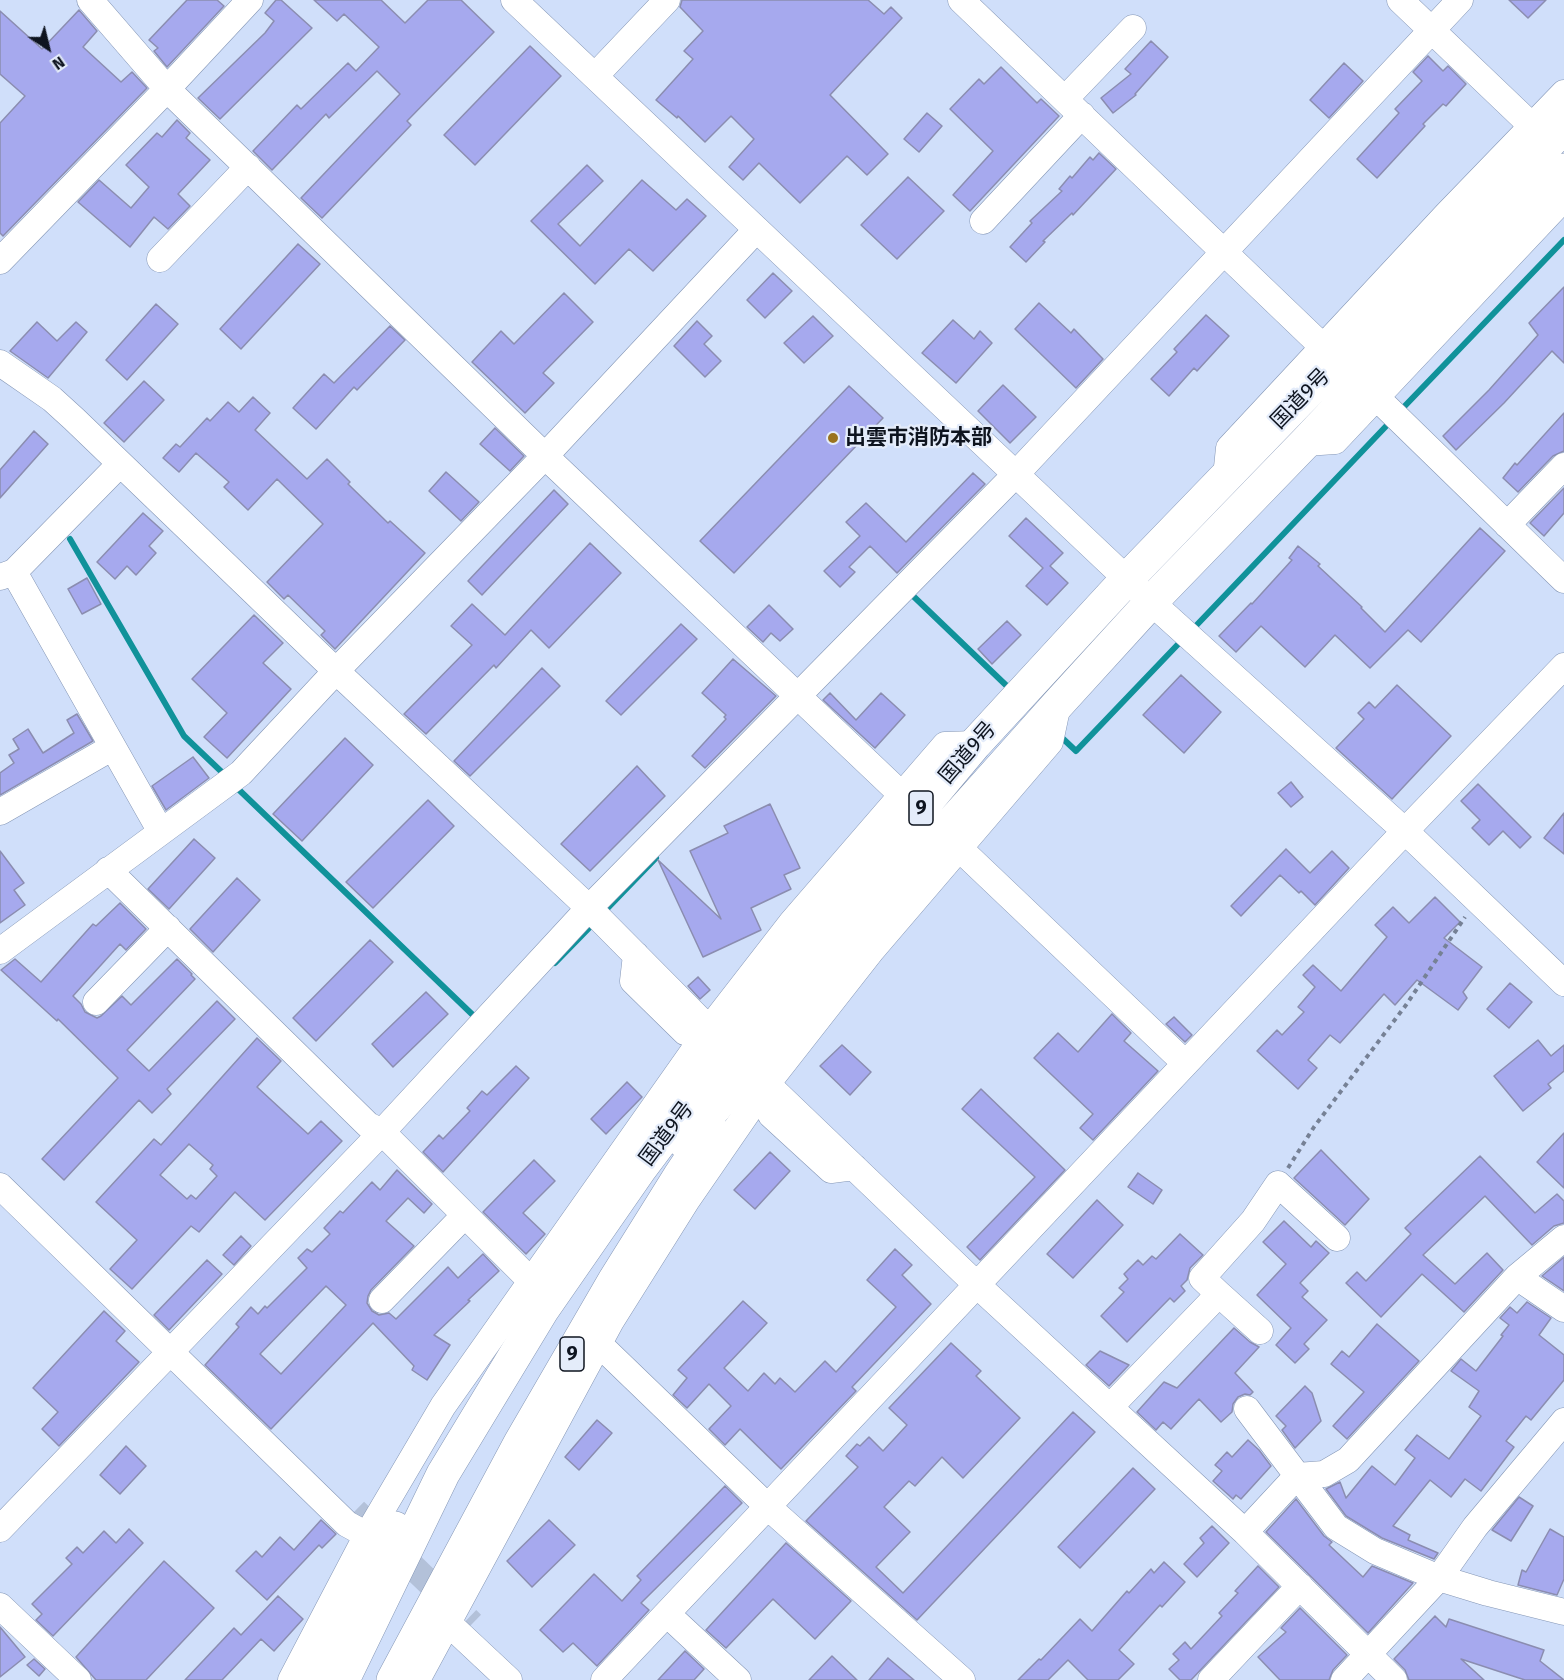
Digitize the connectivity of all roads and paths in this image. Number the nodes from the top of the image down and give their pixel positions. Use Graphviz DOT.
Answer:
graph roads {
  1 [pos="514,0"];
  2 [pos="667,0"];
  3 [pos="962,0"];
  4 [pos="1400,0"];
  5 [pos="1460,0"];
  6 [pos="93,1"];
  7 [pos="242,3"];
  8 [pos="1133,28"];
  9 [pos="1432,30"];
  10 [pos="594,76"];
  11 [pos="168,88"];
  12 [pos="1564,93"];
  13 [pos="1073,107"];
  14 [pos="1532,126"];
  15 [pos="1564,127"];
  16 [pos="248,167"];
  17 [pos="1564,170"];
  18 [pos="1564,198"];
  19 [pos="1447,214"];
  20 [pos="983,220"];
  21 [pos="756,230"];
  22 [pos="1224,251"];
  23 [pos="1445,251"];
  24 [pos="1493,258"];
  25 [pos="160,259"];
  26 [pos="0,261"];
  27 [pos="1323,346"];
  28 [pos="0,363"];
  29 [pos="1376,397"];
  30 [pos="1305,443"];
  31 [pos="545,456"];
  32 [pos="120,464"];
  33 [pos="1564,466"];
  34 [pos="1015,474"];
  35 [pos="1226,477"];
  36 [pos="1508,525"];
  37 [pos="7,574"];
  38 [pos="1127,579"];
  39 [pos="1564,580"];
  40 [pos="1151,602"];
  41 [pos="1564,666"];
  42 [pos="336,671"];
  43 [pos="796,695"];
  44 [pos="1058,704"];
  45 [pos="975,744"];
  46 [pos="113,747"];
  47 [pos="902,795"];
  48 [pos="0,812"];
  49 [pos="1405,831"];
  50 [pos="161,832"];
  51 [pos="959,848"];
  52 [pos="108,870"];
  53 [pos="818,890"];
  54 [pos="1476,900"];
  55 [pos="589,908"];
  56 [pos="874,910"];
  57 [pos="168,928"];
  58 [pos="816,934"];
  59 [pos="872,950"];
  60 [pos="0,951"];
  61 [pos="636,956"];
  62 [pos="633,981"];
  63 [pos="1564,984"];
  64 [pos="96,1002"];
  65 [pos="659,1027"];
  66 [pos="697,1030"];
  67 [pos="771,1041"];
  68 [pos="1185,1064"];
  69 [pos="768,1084"];
  70 [pos="773,1126"];
  71 [pos="638,1131"];
  72 [pos="382,1132"];
  73 [pos="842,1168"];
  74 [pos="640,1169"];
  75 [pos="1278,1184"];
  76 [pos="0,1186"];
  77 [pos="465,1215"];
  78 [pos="1336,1238"];
  79 [pos="1564,1238"];
  80 [pos="1517,1277"];
  81 [pos="976,1284"];
  82 [pos="537,1294"];
  83 [pos="1219,1294"];
  84 [pos="382,1300"];
  85 [pos="1564,1309"];
  86 [pos="1260,1331"];
  87 [pos="599,1344"];
  88 [pos="172,1351"];
  89 [pos="443,1406"];
  90 [pos="1110,1407"];
  91 [pos="1247,1409"];
  92 [pos="1564,1421"];
  93 [pos="446,1441"];
  94 [pos="520,1443"];
  95 [pos="294,1471"];
  96 [pos="1297,1476"];
  97 [pos="526,1478"];
  98 [pos="768,1507"];
  99 [pos="355,1511"];
  100 [pos="0,1528"];
  101 [pos="1245,1532"];
  102 [pos="368,1535"];
  103 [pos="394,1578"];
  104 [pos="1438,1578"];
  105 [pos="1300,1586"];
  106 [pos="0,1606"];
  107 [pos="1564,1612"];
  108 [pos="666,1614"];
  109 [pos="460,1623"];
  110 [pos="1368,1655"];
  111 [pos="298,1679"];
  112 [pos="78,1680"];
  113 [pos="343,1680"];
  114 [pos="393,1680"];
  115 [pos="417,1680"];
  116 [pos="509,1680"];
  117 [pos="521,1680"];
  118 [pos="604,1680"];
  119 [pos="738,1680"];
  120 [pos="962,1680"];
  121 [pos="1211,1680"];
  122 [pos="1344,1680"];
  123 [pos="1394,1680"];
  1 -- 10 [label="street"];
  2 -- 10 [label="street"];
  3 -- 13 [label="street"];
  4 -- 9 [label="street"];
  5 -- 9 [label="street"];
  6 -- 11 [label="street"];
  7 -- 11 [label="street"];
  8 -- 13 [label="street"];
  9 -- 14 [label="street"];
  9 -- 22 [label="street"];
  10 -- 21 [label="street"];
  11 -- 16 [label="street"];
  11 -- 26 [label="street"];
  12 -- 14 [label="street"];
  13 -- 20 [label="street"];
  13 -- 22 [label="street"];
  14 -- 19 [label="street"];
  15 -- 23 [label="highway, 国道9号 / 9"];
  16 -- 25 [label="street"];
  16 -- 31 [label="street"];
  17 -- 24 [label="highway, 国道9号 / 9"];
  18 -- 24 [label="street"];
  19 -- 23 [label="street"];
  19 -- 27 [label="street"];
  21 -- 31 [label="street"];
  21 -- 34 [label="street"];
  22 -- 27 [label="street"];
  22 -- 34 [label="street"];
  23 -- 35 [label="highway, 国道9号 / 9"];
  24 -- 29 [label="street"];
  24 -- 30 [label="highway, 国道9号 / 9"];
  27 -- 35 [label="street"];
  28 -- 32 [label="street"];
  29 -- 30 [label="street"];
  29 -- 36 [label="street"];
  30 -- 40 [label="highway, 国道9号 / 9"];
  31 -- 42 [label="street"];
  31 -- 43 [label="street"];
  32 -- 37 [label="street"];
  32 -- 42 [label="street"];
  33 -- 36 [label="street"];
  34 -- 38 [label="street"];
  34 -- 43 [label="street"];
  35 -- 38 [label="highway, 国道9号 / 9"];
  36 -- 39 [label="street"];
  37 -- 46 [label="street"];
  38 -- 40 [label="street"];
  38 -- 45 [label="highway, 国道9号 / 9"];
  40 -- 44 [label="highway, 国道9号 / 9"];
  40 -- 49 [label="street"];
  41 -- 49 [label="street"];
  42 -- 50 [label="street"];
  42 -- 55 [label="street"];
  43 -- 47 [label="street"];
  43 -- 55 [label="street"];
  44 -- 51 [label="street"];
  44 -- 56 [label="highway, 国道9号 / 9"];
  45 -- 47 [label="street"];
  45 -- 58 [label="highway, 国道9号 / 9"];
  46 -- 48 [label="street"];
  46 -- 50 [label="street"];
  47 -- 53 [label="street"];
  49 -- 54 [label="street"];
  49 -- 68 [label="street"];
  50 -- 52 [label="street"];
  51 -- 59 [label="street"];
  51 -- 68 [label="street"];
  52 -- 57 [label="street"];
  52 -- 60 [label="street"];
  53 -- 58 [label="street"];
  53 -- 66 [label="street"];
  54 -- 63 [label="street"];
  54 -- 75 [label="path"];
  55 -- 61 [label="street"];
  55 -- 72 [label="street"];
  56 -- 59 [label="street"];
  56 -- 67 [label="highway, 国道9号 / 9"];
  57 -- 64 [label="street"];
  57 -- 72 [label="street"];
  58 -- 74 [label="highway, 国道9号 / 9"];
  59 -- 69 [label="street"];
  61 -- 62 [label="street"];
  61 -- 66 [label="street"];
  62 -- 65 [label="street"];
  62 -- 66 [label="street"];
  66 -- 71 [label="street"];
  67 -- 94 [label="highway, 9"];
  67 -- 103 [label="highway, 国道9号 / 9"];
  68 -- 81 [label="street"];
  69 -- 73 [label="street"];
  69 -- 87 [label="street"];
  70 -- 73 [label="street"];
  71 -- 74 [label="street"];
  71 -- 82 [label="street"];
  72 -- 77 [label="street"];
  72 -- 88 [label="street"];
  73 -- 81 [label="street"];
  74 -- 82 [label="highway, 国道9号 / 9"];
  75 -- 78 [label="street"];
  75 -- 83 [label="street"];
  76 -- 88 [label="street"];
  77 -- 82 [label="street"];
  77 -- 84 [label="street"];
  79 -- 80 [label="street"];
  80 -- 85 [label="street"];
  80 -- 96 [label="street"];
  81 -- 90 [label="street"];
  81 -- 98 [label="street"];
  82 -- 89 [label="street"];
  82 -- 93 [label="highway, 9"];
  82 -- 103 [label="highway, 国道9号 / 9"];
  83 -- 86 [label="street"];
  83 -- 90 [label="street"];
  87 -- 97 [label="street"];
  87 -- 98 [label="street"];
  88 -- 95 [label="street"];
  88 -- 100 [label="street"];
  89 -- 93 [label="street"];
  89 -- 102 [label="street"];
  90 -- 101 [label="street"];
  91 -- 96 [label="street"];
  92 -- 104 [label="street"];
  93 -- 111 [label="highway, 9"];
  94 -- 97 [label="street"];
  94 -- 114 [label="highway, 9"];
  95 -- 99 [label="street"];
  95 -- 102 [label="street"];
  96 -- 101 [label="street"];
  96 -- 104 [label="street"];
  97 -- 109 [label="street"];
  98 -- 108 [label="street"];
  98 -- 120 [label="street"];
  101 -- 105 [label="street"];
  102 -- 111 [label="street"];
  103 -- 113 [label="highway, 国道9号 / 9"];
  104 -- 107 [label="street"];
  104 -- 110 [label="street"];
  105 -- 110 [label="street"];
  105 -- 121 [label="street"];
  106 -- 112 [label="street"];
  108 -- 118 [label="street"];
  108 -- 119 [label="street"];
  109 -- 115 [label="street"];
  109 -- 116 [label="street"];
  109 -- 117 [label="street"];
  110 -- 122 [label="street"];
  110 -- 123 [label="street"];
}
